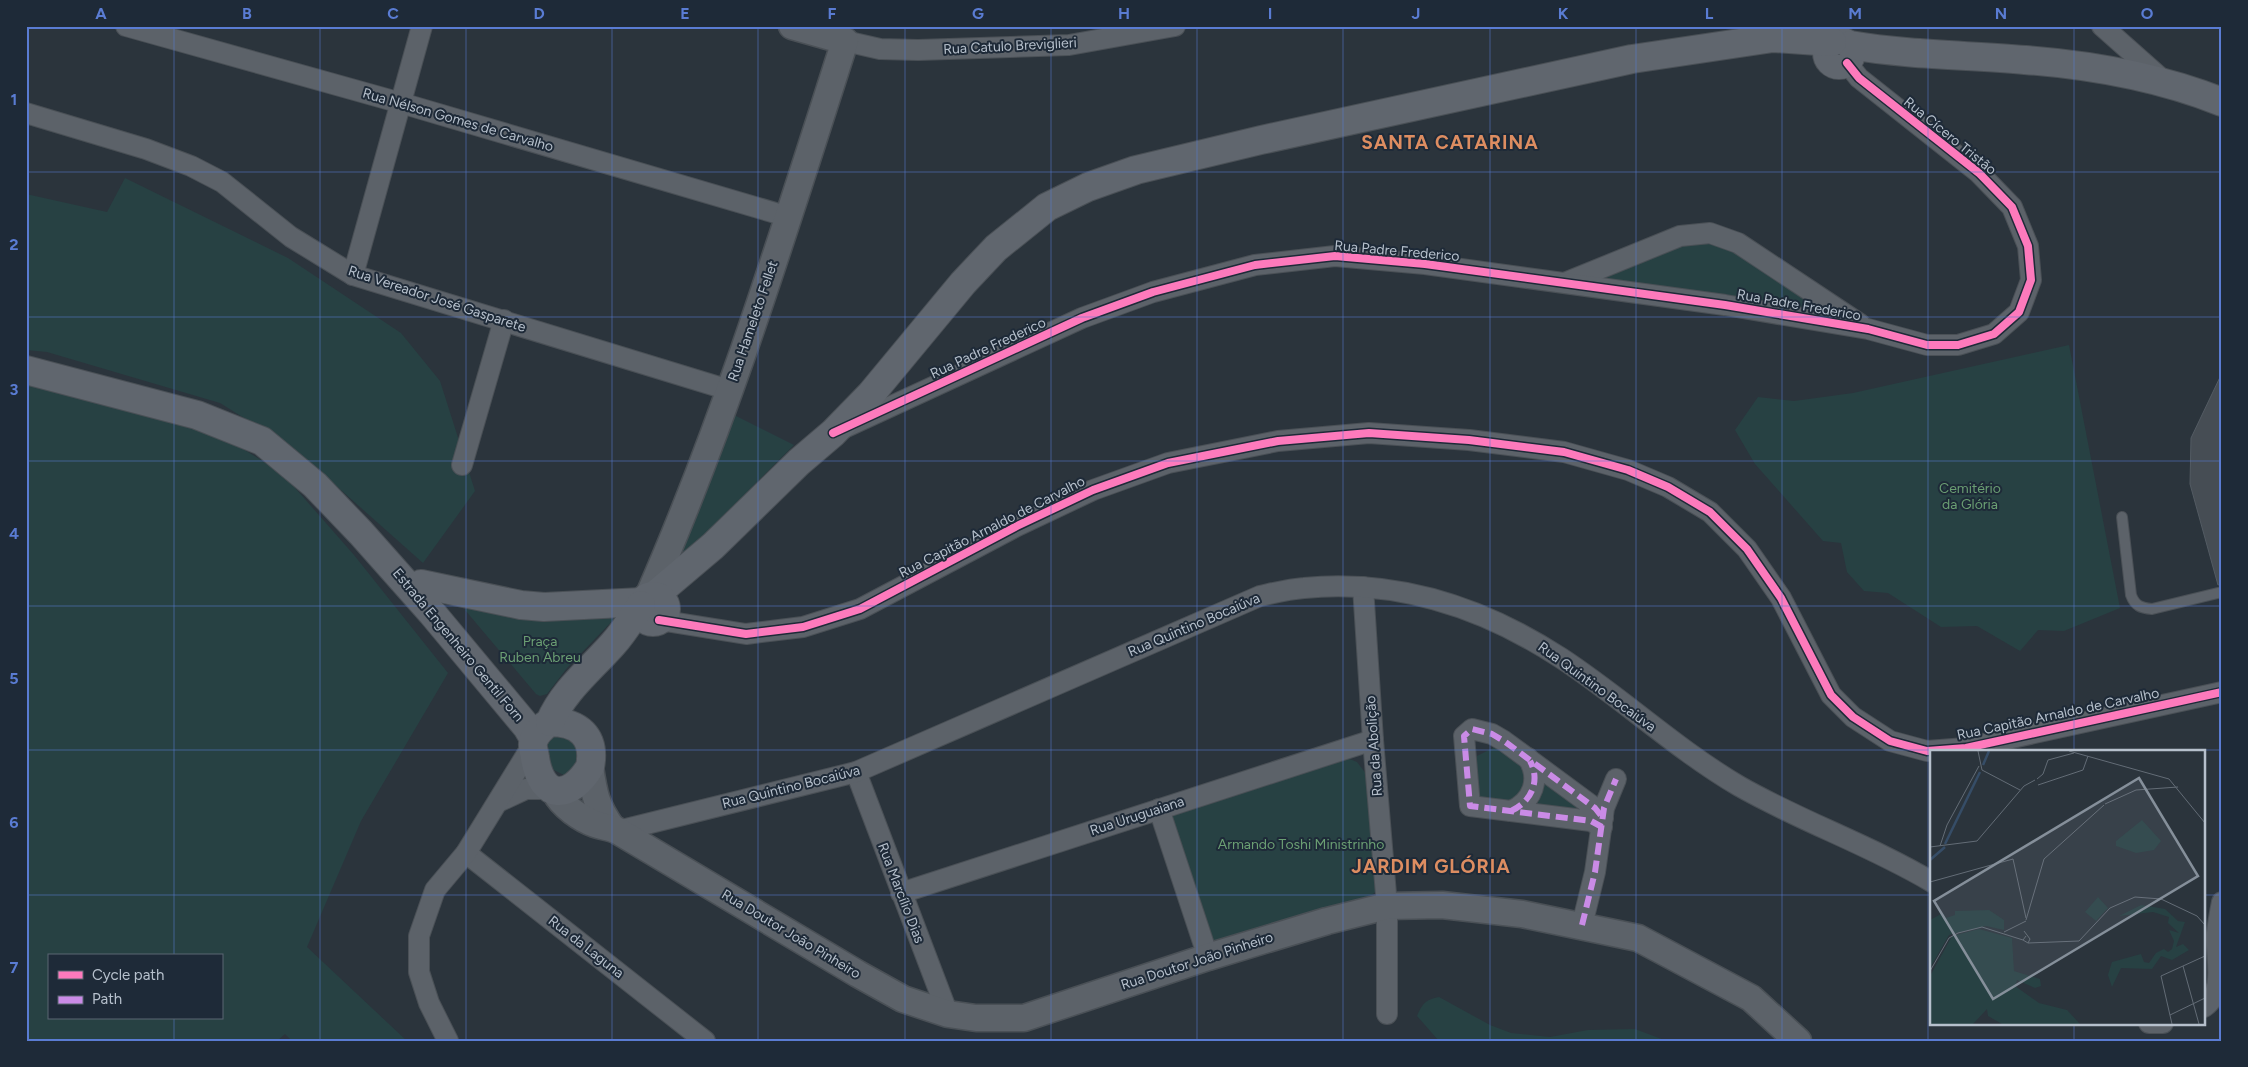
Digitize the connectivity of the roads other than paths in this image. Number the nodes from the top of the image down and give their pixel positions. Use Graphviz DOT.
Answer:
graph roads {
  1 [pos="126,26"];
  2 [pos="422,26"];
  3 [pos="792,26"];
  4 [pos="1174,26"];
  5 [pos="2102,26"];
  6 [pos="846,41"];
  7 [pos="1842,54"];
  8 [pos="2165,83"];
  9 [pos="2222,102"];
  10 [pos="400,103"];
  11 [pos="26,113"];
  12 [pos="789,217"];
  13 [pos="353,275"];
  14 [pos="1566,282"];
  15 [pos="504,320"];
  16 [pos="1868,329"];
  17 [pos="26,370"];
  18 [pos="729,390"];
  19 [pos="833,433"];
  20 [pos="462,465"];
  21 [pos="2122,517"];
  22 [pos="378,552"];
  23 [pos="421,584"];
  24 [pos="1363,587"];
  25 [pos="2222,592"];
  26 [pos="647,607"];
  27 [pos="2222,692"];
  28 [pos="547,731"];
  29 [pos="1372,740"];
  30 [pos="1940,750"];
  31 [pos="1930,751"];
  32 [pos="1528,758"];
  33 [pos="590,767"];
  34 [pos="856,772"];
  35 [pos="1616,779"];
  36 [pos="552,791"];
  37 [pos="498,802"];
  38 [pos="1159,809"];
  39 [pos="1511,811"];
  40 [pos="1602,822"];
  41 [pos="615,829"];
  42 [pos="466,853"];
  43 [pos="1930,881"];
  44 [pos="901,894"];
  45 [pos="2222,902"];
  46 [pos="1387,906"];
  47 [pos="1582,925"];
  48 [pos="1208,957"];
  49 [pos="2206,1006"];
  50 [pos="948,1014"];
  51 [pos="1388,1014"];
  52 [pos="448,1041"];
  53 [pos="705,1041"];
  54 [pos="1798,1041"];
  1 -- 10 [label="street, Rua Nélson Gomes de Carvalho"];
  2 -- 10 [label="street"];
  3 -- 6 [label="street"];
  4 -- 6 [label="street, Rua Catulo Breviglieri"];
  5 -- 8 [label="street"];
  6 -- 12 [label="street, Rua Hameleto Fellet"];
  7 -- 8 [label="main road"];
  7 -- 16 [label="street, Rua Cícero Tristão"];
  7 -- 19 [label="main road"];
  8 -- 9 [label="main road"];
  10 -- 12 [label="street, Rua Nélson Gomes de Carvalho"];
  10 -- 13 [label="street"];
  11 -- 13 [label="street, Rua Vereador José Gasparete"];
  12 -- 18 [label="street, Rua Hameleto Fellet"];
  13 -- 15 [label="street, Rua Vereador José Gasparete"];
  14 -- 16 [label="street, Rua Padre Frederico"];
  14 -- 16 [label="street"];
  14 -- 19 [label="street, Rua Padre Frederico"];
  15 -- 18 [label="street, Rua Vereador José Gasparete"];
  15 -- 20 [label="street"];
  17 -- 22 [label="main road, Estrada Engenheiro Gentil Forn"];
  18 -- 26 [label="street, Rua Hameleto Fellet"];
  19 -- 26 [label="main road"];
  21 -- 25 [label="lane"];
  22 -- 23 [label="main road, Estrada Engenheiro Gentil Forn"];
  22 -- 28 [label="main road, Estrada Engenheiro Gentil Forn"];
  23 -- 26 [label="main road"];
  23 -- 28 [label="main road, Estrada Engenheiro Gentil Forn"];
  24 -- 29 [label="street, Rua da Abolição"];
  24 -- 34 [label="street, Rua Quintino Bocaiúva"];
  24 -- 43 [label="street, Rua Quintino Bocaiúva"];
  26 -- 28 [label="main road"];
  26 -- 31 [label="street, Rua Capitão Arnaldo de Carvalho"];
  27 -- 30 [label="street, Rua Capitão Arnaldo de Carvalho"];
  28 -- 33 [label="main road"];
  28 -- 36 [label="main road"];
  28 -- 37 [label="street"];
  29 -- 38 [label="street, Rua Uruguaiana"];
  29 -- 46 [label="street, Rua da Abolição"];
  32 -- 39 [label="street"];
  32 -- 39 [label="street"];
  32 -- 40 [label="street"];
  33 -- 36 [label="main road"];
  33 -- 41 [label="street, Rua Doutor João Pinheiro"];
  34 -- 41 [label="street, Rua Quintino Bocaiúva"];
  34 -- 44 [label="street, Rua Marcílio Dias"];
  35 -- 40 [label="street"];
  36 -- 37 [label="street"];
  36 -- 41 [label="street, Rua Doutor João Pinheiro"];
  37 -- 42 [label="street"];
  38 -- 44 [label="street, Rua Uruguaiana"];
  38 -- 48 [label="street"];
  39 -- 40 [label="street"];
  40 -- 47 [label="street"];
  41 -- 50 [label="street, Rua Doutor João Pinheiro"];
  42 -- 52 [label="street"];
  42 -- 53 [label="street, Rua da Laguna"];
  44 -- 50 [label="street, Rua Marcílio Dias"];
  45 -- 49 [label="street"];
  46 -- 47 [label="street, Rua Doutor João Pinheiro"];
  46 -- 48 [label="street, Rua Doutor João Pinheiro"];
  46 -- 51 [label="street, Rua da Abolição"];
  47 -- 54 [label="street, Rua Doutor João Pinheiro"];
  48 -- 50 [label="street, Rua Doutor João Pinheiro"];
}
